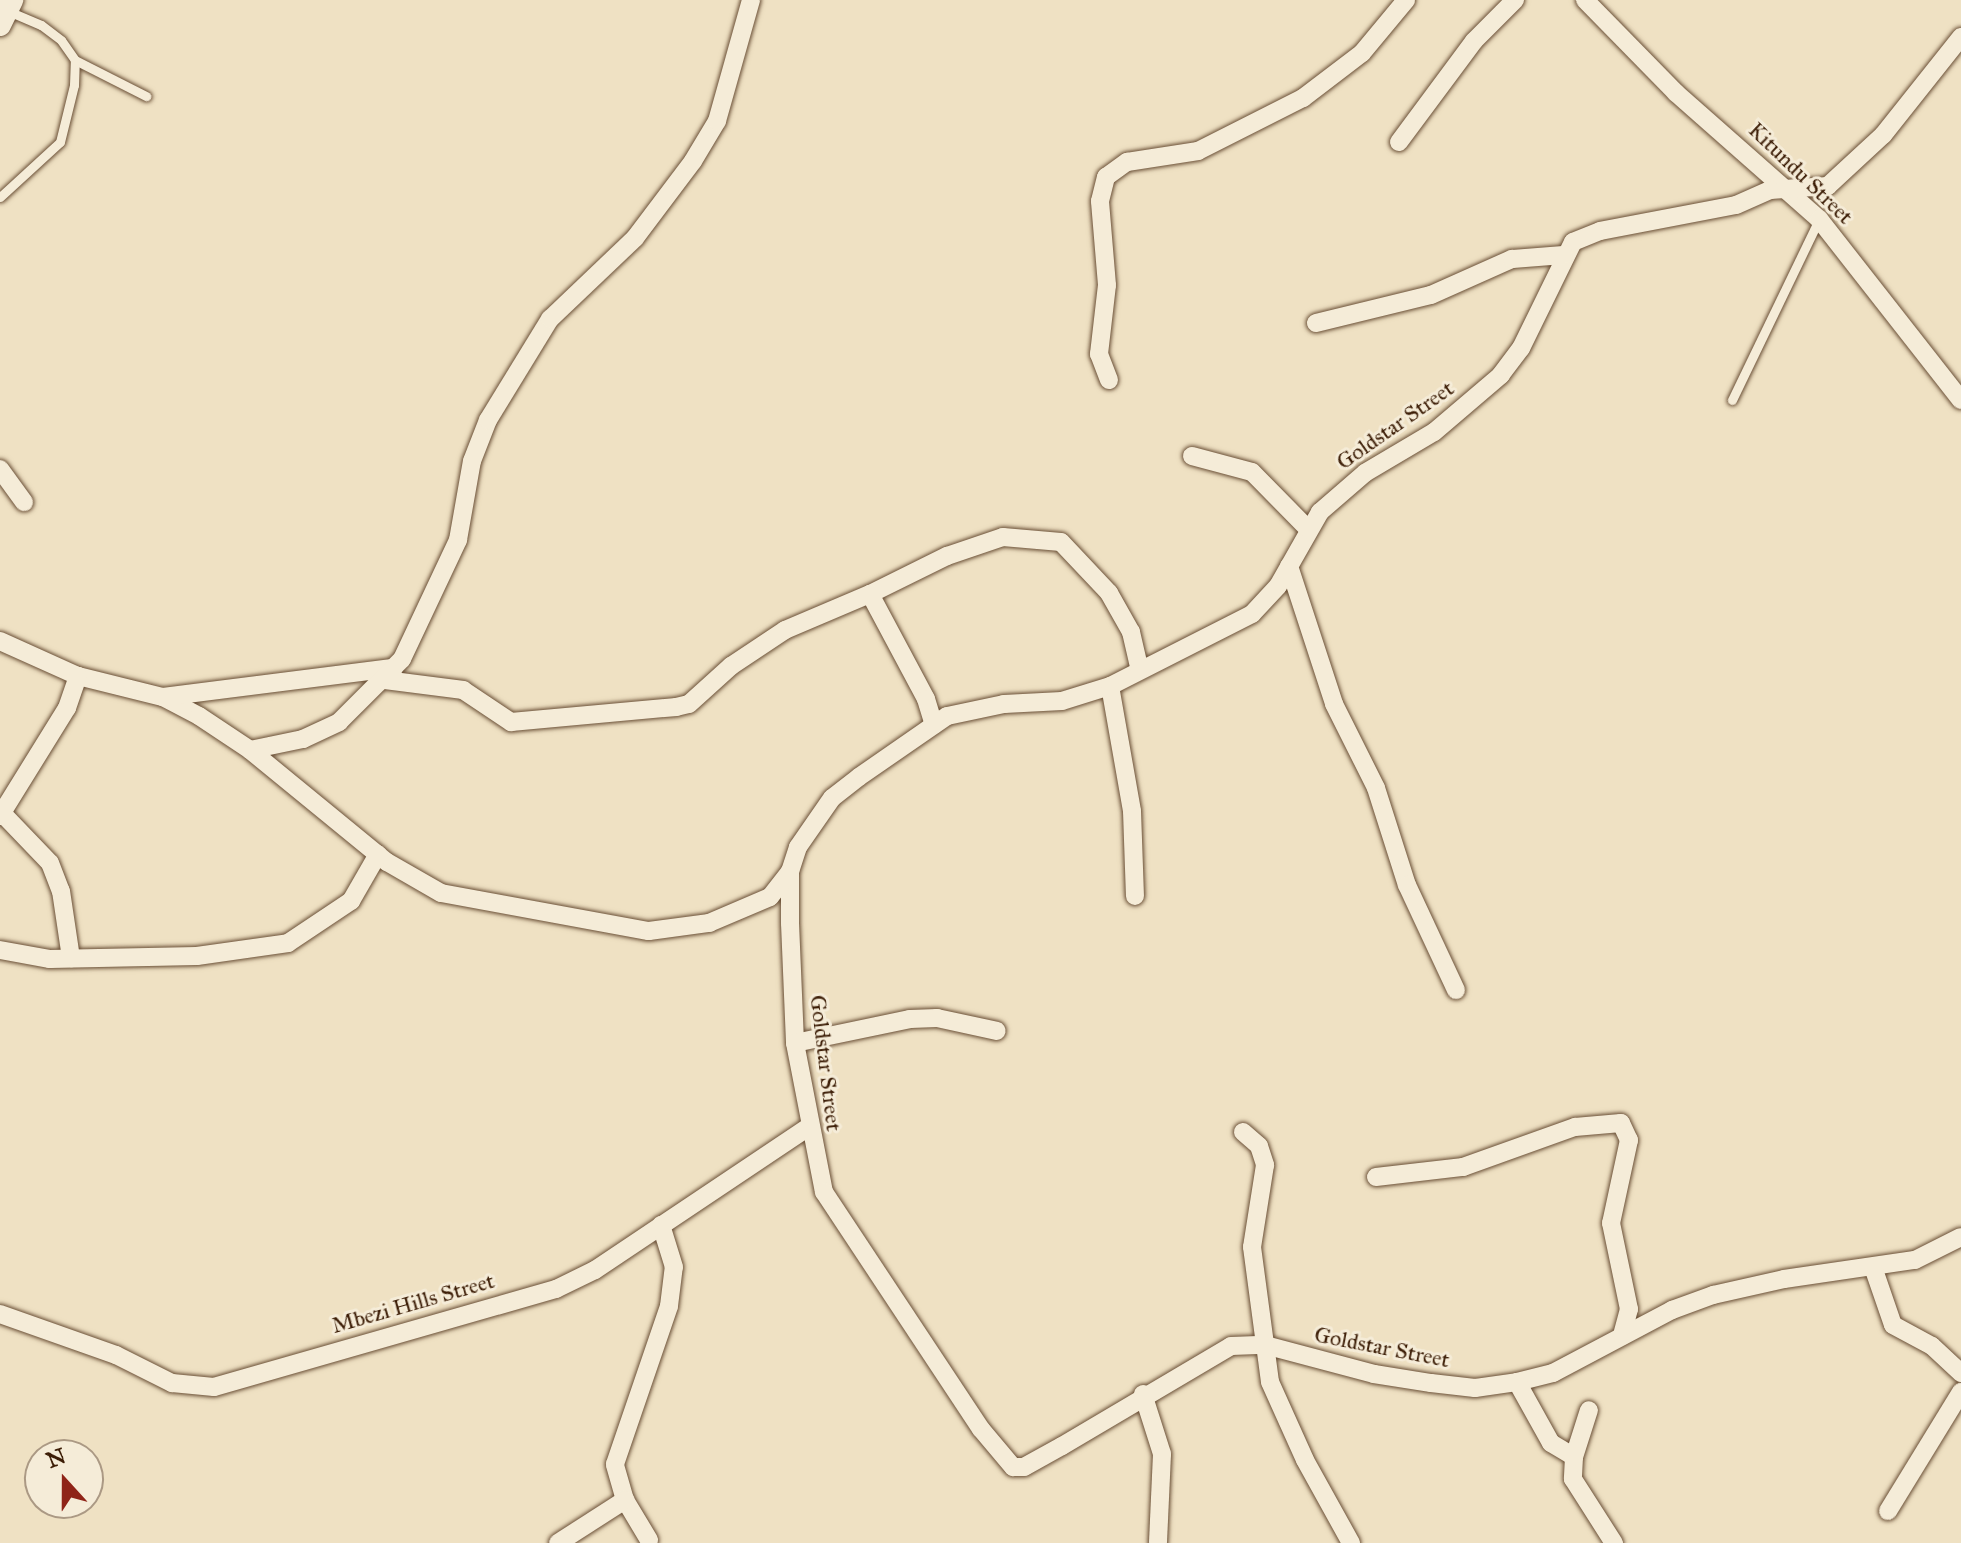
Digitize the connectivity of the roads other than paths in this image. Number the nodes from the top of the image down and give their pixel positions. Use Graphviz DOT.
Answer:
graph roads {
  1 [pos="751,0"];
  2 [pos="1406,0"];
  3 [pos="1515,0"];
  4 [pos="1585,0"];
  5 [pos="7,12"];
  6 [pos="1961,37"];
  7 [pos="75,60"];
  8 [pos="146,96"];
  9 [pos="1399,142"];
  10 [pos="1791,192"];
  11 [pos="0,197"];
  12 [pos="1819,219"];
  13 [pos="1564,255"];
  14 [pos="1316,323"];
  15 [pos="1109,380"];
  16 [pos="1732,400"];
  17 [pos="1961,400"];
  18 [pos="1192,456"];
  19 [pos="0,469"];
  20 [pos="24,502"];
  21 [pos="1309,530"];
  22 [pos="1289,566"];
  23 [pos="870,594"];
  24 [pos="0,641"];
  25 [pos="1140,670"];
  26 [pos="390,674"];
  27 [pos="78,676"];
  28 [pos="1110,686"];
  29 [pos="163,697"];
  30 [pos="934,725"];
  31 [pos="250,750"];
  32 [pos="1,814"];
  33 [pos="378,854"];
  34 [pos="790,871"];
  35 [pos="1135,896"];
  36 [pos="0,950"];
  37 [pos="71,958"];
  38 [pos="1456,990"];
  39 [pos="997,1031"];
  40 [pos="795,1043"];
  41 [pos="809,1127"];
  42 [pos="1243,1132"];
  43 [pos="1376,1177"];
  44 [pos="661,1225"];
  45 [pos="1961,1237"];
  46 [pos="1873,1267"];
  47 [pos="0,1314"];
  48 [pos="1622,1336"];
  49 [pos="1265,1345"];
  50 [pos="1961,1373"];
  51 [pos="1517,1382"];
  52 [pos="1961,1392"];
  53 [pos="1143,1394"];
  54 [pos="1589,1410"];
  55 [pos="1574,1457"];
  56 [pos="625,1500"];
  57 [pos="1888,1511"];
  58 [pos="649,1540"];
  59 [pos="558,1543"];
  60 [pos="1158,1543"];
  61 [pos="1351,1543"];
  62 [pos="1614,1543"];
  1 -- 26 [label="street"];
  2 -- 15 [label="street"];
  3 -- 9 [label="street"];
  4 -- 10 [label="street, Kitundu Street"];
  5 -- 7 [label="lane"];
  6 -- 10 [label="street, Goldstar Street"];
  7 -- 8 [label="lane"];
  7 -- 11 [label="lane"];
  10 -- 12 [label="street, Kitundu Street"];
  10 -- 13 [label="street, Goldstar Street"];
  12 -- 16 [label="lane"];
  12 -- 17 [label="street, Kitundu Street"];
  13 -- 14 [label="street"];
  13 -- 21 [label="street, Goldstar Street"];
  18 -- 21 [label="street"];
  19 -- 20 [label="street"];
  21 -- 22 [label="street, Goldstar Street"];
  22 -- 25 [label="street, Goldstar Street"];
  22 -- 38 [label="street"];
  23 -- 25 [label="street"];
  23 -- 26 [label="street"];
  23 -- 30 [label="street"];
  24 -- 27 [label="street"];
  25 -- 28 [label="street, Goldstar Street"];
  26 -- 29 [label="street"];
  26 -- 31 [label="street"];
  27 -- 29 [label="street"];
  27 -- 32 [label="street"];
  28 -- 30 [label="street, Goldstar Street"];
  28 -- 35 [label="street"];
  29 -- 31 [label="street"];
  30 -- 34 [label="street, Goldstar Street"];
  31 -- 33 [label="street"];
  32 -- 37 [label="street"];
  33 -- 34 [label="street"];
  33 -- 37 [label="street"];
  34 -- 40 [label="street, Goldstar Street"];
  36 -- 37 [label="street"];
  39 -- 40 [label="street"];
  40 -- 41 [label="street, Goldstar Street"];
  41 -- 44 [label="street, Mbezi Hills Street"];
  41 -- 53 [label="street, Goldstar Street"];
  42 -- 49 [label="street"];
  43 -- 48 [label="street"];
  44 -- 47 [label="street, Mbezi Hills Street"];
  44 -- 56 [label="street"];
  45 -- 46 [label="street, Goldstar Street"];
  46 -- 48 [label="street, Goldstar Street"];
  46 -- 50 [label="street"];
  48 -- 51 [label="street, Goldstar Street"];
  49 -- 51 [label="street, Goldstar Street"];
  49 -- 53 [label="street, Goldstar Street"];
  49 -- 61 [label="street"];
  51 -- 55 [label="street"];
  52 -- 57 [label="street"];
  53 -- 60 [label="street"];
  54 -- 55 [label="street"];
  55 -- 62 [label="street"];
  56 -- 58 [label="street"];
  56 -- 59 [label="street"];
}
